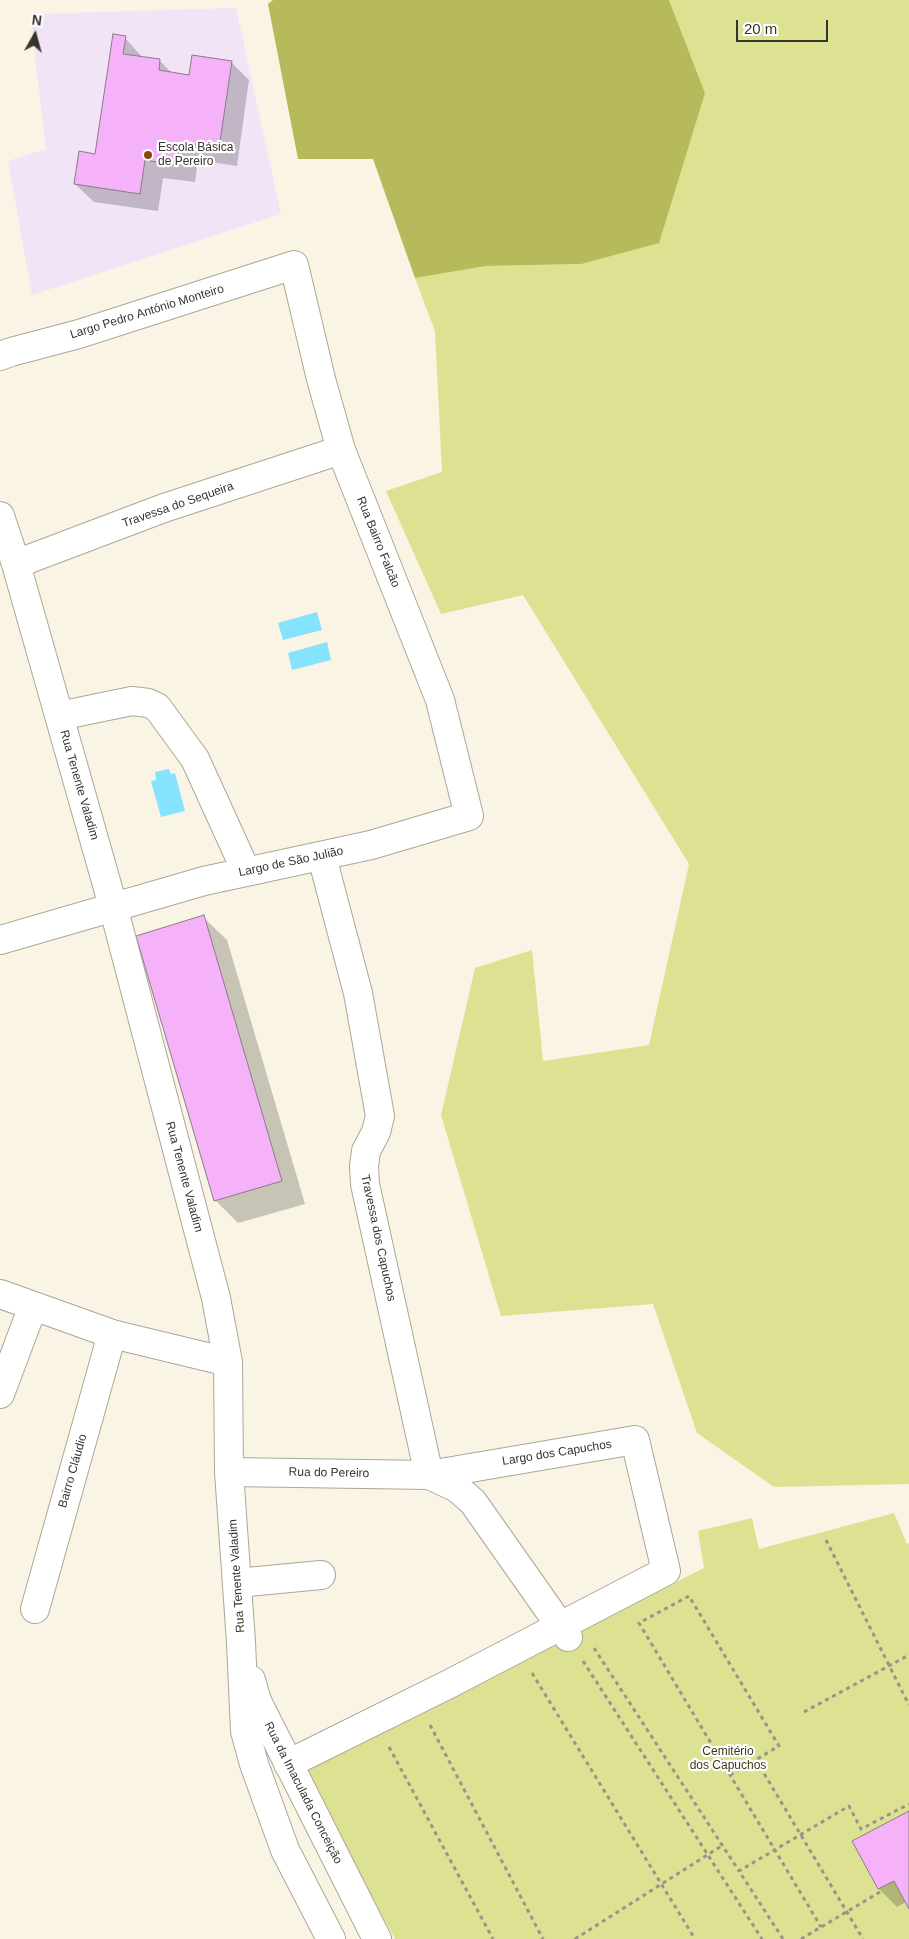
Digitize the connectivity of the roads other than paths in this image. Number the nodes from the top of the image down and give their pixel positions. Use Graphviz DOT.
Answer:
graph roads {
  1 [pos="294,265"];
  2 [pos="0,356"];
  3 [pos="341,450"];
  4 [pos="0,516"];
  5 [pos="16,564"];
  6 [pos="59,716"];
  7 [pos="469,816"];
  8 [pos="322,857"];
  9 [pos="246,871"];
  10 [pos="112,906"];
  11 [pos="8,937"];
  12 [pos="0,1294"];
  13 [pos="33,1306"];
  14 [pos="112,1334"];
  15 [pos="228,1362"];
  16 [pos="0,1394"];
  17 [pos="229,1472"];
  18 [pos="429,1474"];
  19 [pos="322,1575"];
  20 [pos="237,1584"];
  21 [pos="35,1609"];
  22 [pos="573,1636"];
  23 [pos="241,1642"];
  24 [pos="288,1764"];
  25 [pos="331,1939"];
  26 [pos="377,1939"];
  1 -- 2 [label="street, Largo Pedro António Monteiro"];
  1 -- 3 [label="street, Rua Bairro Falcão"];
  3 -- 5 [label="street, Travessa do Sequeira"];
  3 -- 7 [label="street, Rua Bairro Falcão"];
  4 -- 5 [label="street, Rua Tenente Valadim"];
  5 -- 6 [label="street, Rua Tenente Valadim"];
  6 -- 9 [label="street"];
  6 -- 10 [label="street, Rua Tenente Valadim"];
  7 -- 8 [label="street, Largo de São Julião"];
  8 -- 9 [label="street, Largo de São Julião"];
  8 -- 18 [label="street, Travessa dos Capuchos"];
  9 -- 10 [label="street, Largo de São Julião"];
  10 -- 11 [label="street, Largo de São Julião"];
  10 -- 15 [label="street, Rua Tenente Valadim"];
  12 -- 13 [label="street"];
  13 -- 14 [label="street"];
  13 -- 16 [label="street"];
  14 -- 15 [label="street"];
  14 -- 21 [label="street, Bairro Cláudio"];
  15 -- 17 [label="street, Rua Tenente Valadim"];
  17 -- 18 [label="street, Rua do Pereiro"];
  17 -- 20 [label="street, Rua Tenente Valadim"];
  18 -- 22 [label="street"];
  18 -- 22 [label="street, Largo dos Capuchos"];
  19 -- 20 [label="street"];
  20 -- 23 [label="street, Rua Tenente Valadim"];
  22 -- 24 [label="street, Largo dos Capuchos"];
  23 -- 24 [label="street, Rua da Imaculada Conceição"];
  23 -- 25 [label="street, Rua Tenente Valadim"];
  24 -- 26 [label="street, Rua da Imaculada Conceição"];
}
